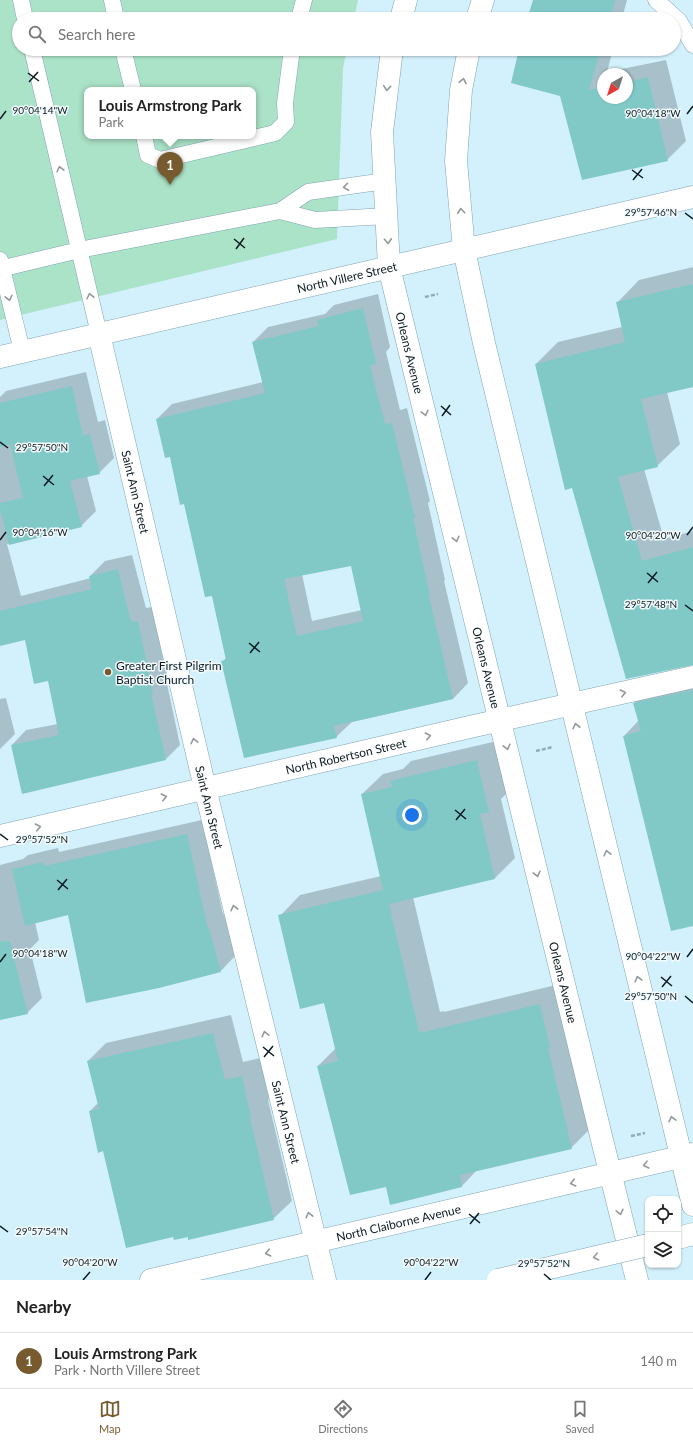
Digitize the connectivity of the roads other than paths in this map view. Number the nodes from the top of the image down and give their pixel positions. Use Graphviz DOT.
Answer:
graph roads {
  1 [pos="21,0"];
  2 [pos="112,0"];
  3 [pos="304,0"];
  4 [pos="406,0"];
  5 [pos="483,0"];
  6 [pos="656,0"];
  7 [pos="24,12"];
  8 [pos="115,12"];
  9 [pos="301,12"];
  10 [pos="402,12"];
  11 [pos="479,12"];
  12 [pos="669,12"];
  13 [pos="681,24"];
  14 [pos="693,45"];
  15 [pos="34,56"];
  16 [pos="125,56"];
  17 [pos="291,56"];
  18 [pos="391,56"];
  19 [pos="468,56"];
  20 [pos="132,87"];
  21 [pos="256,137"];
  22 [pos="145,139"];
  23 [pos="249,139"];
  24 [pos="385,181"];
  25 [pos="693,196"];
  26 [pos="280,211"];
  27 [pos="387,216"];
  28 [pos="79,250"];
  29 [pos="464,250"];
  30 [pos="1,266"];
  31 [pos="389,266"];
  32 [pos="99,334"];
  33 [pos="22,352"];
  34 [pos="0,356"];
  35 [pos="693,677"];
  36 [pos="571,704"];
  37 [pos="500,720"];
  38 [pos="205,788"];
  39 [pos="0,836"];
  40 [pos="687,1155"];
  41 [pos="610,1174"];
  42 [pos="693,1205"];
  43 [pos="693,1234"];
  44 [pos="681,1237"];
  45 [pos="316,1242"];
  46 [pos="645,1246"];
  47 [pos="151,1280"];
  48 [pos="324,1280"];
  49 [pos="498,1280"];
  50 [pos="637,1280"];
  1 -- 7 [label="lane"];
  2 -- 8 [label="lane"];
  3 -- 9 [label="lane"];
  4 -- 10 [label="main road"];
  5 -- 11 [label="main road"];
  6 -- 12 [label="lane"];
  13 -- 14 [label="lane"];
  28 -- 15 [label="lane, one-way"];
  16 -- 20 [label="lane"];
  17 -- 21 [label="lane"];
  18 -- 24 [label="main road, Orleans Avenue, one-way"];
  29 -- 19 [label="main road, one-way"];
  22 -- 23 [label="lane"];
  24 -- 26 [label="lane, one-way"];
  24 -- 27 [label="main road, Orleans Avenue"];
  25 -- 29 [label="main road, North Villere Street"];
  26 -- 27 [label="lane"];
  26 -- 28 [label="lane"];
  27 -- 31 [label="main road, Orleans Avenue, one-way"];
  28 -- 30 [label="lane"];
  32 -- 28 [label="lane, one-way"];
  29 -- 31 [label="main road, North Villere Street"];
  29 -- 36 [label="main road"];
  30 -- 33 [label="lane, one-way"];
  31 -- 32 [label="main road, North Villere Street"];
  31 -- 37 [label="main road, Orleans Avenue, one-way"];
  32 -- 33 [label="main road, North Villere Street"];
  38 -- 32 [label="main road, Saint Ann Street, one-way"];
  33 -- 34 [label="main road, North Villere Street"];
  36 -- 35 [label="main road, North Robertson Street, one-way"];
  36 -- 37 [label="main road, North Robertson Street"];
  40 -- 36 [label="main road, one-way"];
  38 -- 37 [label="main road, North Robertson Street, one-way"];
  37 -- 41 [label="main road, Orleans Avenue, one-way"];
  39 -- 38 [label="main road, North Robertson Street, one-way"];
  45 -- 38 [label="main road, Saint Ann Street, one-way"];
  40 -- 41 [label="main road, North Claiborne Avenue, one-way"];
  40 -- 42 [label="main road"];
  41 -- 45 [label="main road, North Claiborne Avenue, one-way"];
  41 -- 50 [label="main road, Orleans Avenue, one-way"];
  43 -- 44 [label="main road"];
  45 -- 47 [label="main road, North Claiborne Avenue, one-way"];
  45 -- 48 [label="main road, Saint Ann Street"];
  46 -- 49 [label="main road, one-way, bridge"];
}
